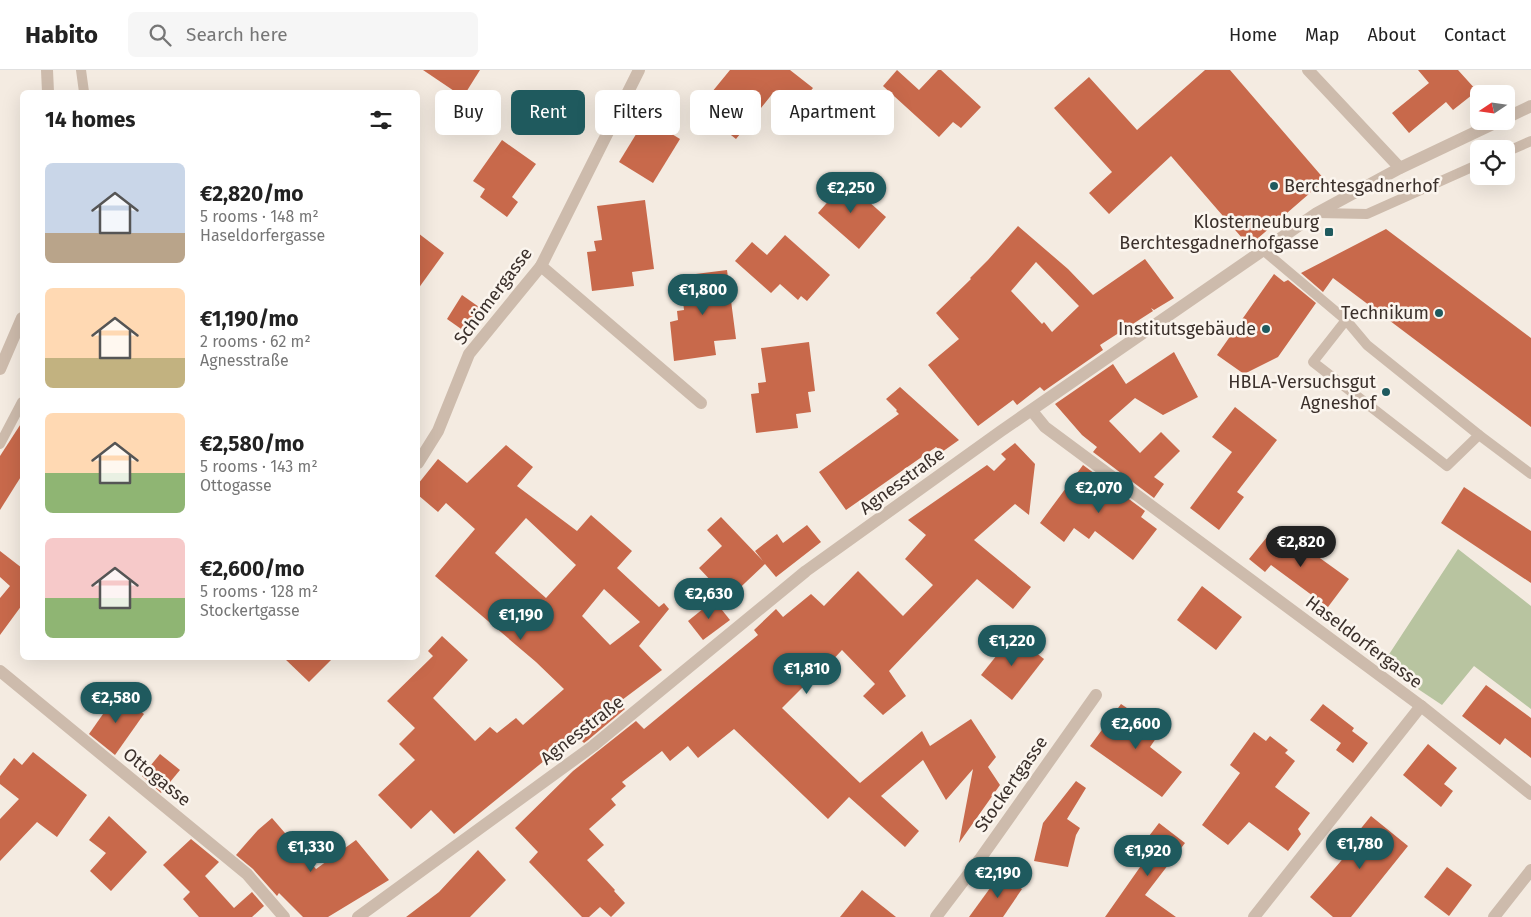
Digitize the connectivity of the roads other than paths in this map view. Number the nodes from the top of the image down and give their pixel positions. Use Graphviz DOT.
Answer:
graph roads {
  1 [pos="47,70"];
  2 [pos="81,70"];
  3 [pos="639,70"];
  4 [pos="1308,70"];
  5 [pos="48,90"];
  6 [pos="84,90"];
  7 [pos="1531,106"];
  8 [pos="1515,114"];
  9 [pos="1480,130"];
  10 [pos="1531,141"];
  11 [pos="1515,148"];
  12 [pos="1400,168"];
  13 [pos="1470,168"];
  14 [pos="1317,213"];
  15 [pos="1263,250"];
  16 [pos="541,266"];
  17 [pos="1346,320"];
  18 [pos="20,323"];
  19 [pos="0,369"];
  20 [pos="701,403"];
  21 [pos="20,406"];
  22 [pos="1032,411"];
  23 [pos="1479,435"];
  24 [pos="0,444"];
  25 [pos="420,460"];
  26 [pos="1531,474"];
  27 [pos="0,671"];
  28 [pos="1096,695"];
  29 [pos="1420,706"];
  30 [pos="1531,794"];
  31 [pos="1531,870"];
  32 [pos="284,917"];
  33 [pos="358,917"];
  34 [pos="936,917"];
  35 [pos="1254,917"];
  36 [pos="1494,917"];
  1 -- 5 [label="street"];
  2 -- 6 [label="lane"];
  3 -- 16 [label="street, Schömergasse"];
  4 -- 12 [label="street"];
  7 -- 8 [label="street"];
  9 -- 12 [label="street, Agnesstraße"];
  10 -- 11 [label="lane"];
  12 -- 14 [label="street, Agnesstraße"];
  13 -- 14 [label="lane"];
  14 -- 15 [label="street, Agnesstraße"];
  15 -- 17 [label="lane"];
  15 -- 22 [label="street, Agnesstraße"];
  16 -- 20 [label="street"];
  16 -- 25 [label="street, Schömergasse"];
  17 -- 23 [label="lane"];
  17 -- 23 [label="lane"];
  18 -- 19 [label="street"];
  21 -- 24 [label="lane"];
  22 -- 29 [label="street, Haseldorfergasse"];
  22 -- 33 [label="street, Agnesstraße"];
  23 -- 26 [label="lane"];
  27 -- 32 [label="street, Ottogasse"];
  28 -- 34 [label="street, Stockertgasse"];
  29 -- 30 [label="street, Haseldorfergasse"];
  29 -- 35 [label="street"];
  31 -- 36 [label="street"];
}
